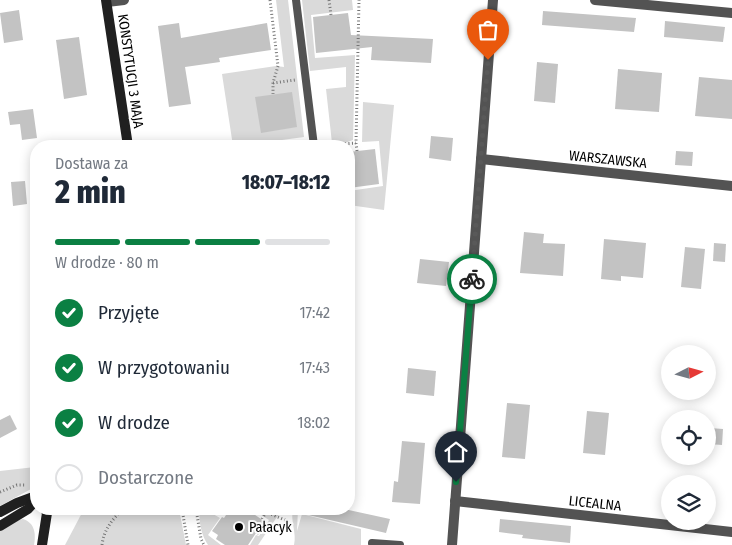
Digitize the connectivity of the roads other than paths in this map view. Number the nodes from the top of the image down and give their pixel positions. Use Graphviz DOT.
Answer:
graph roads {
  1 [pos="124,0"];
  2 [pos="296,0"];
  3 [pos="493,0"];
  4 [pos="595,0"];
  5 [pos="107,1"];
  6 [pos="732,13"];
  7 [pos="127,140"];
  8 [pos="313,140"];
  9 [pos="481,159"];
  10 [pos="732,186"];
  11 [pos="30,500"];
  12 [pos="455,502"];
  13 [pos="30,506"];
  14 [pos="0,512"];
  15 [pos="46,515"];
  16 [pos="0,526"];
  17 [pos="732,532"];
  18 [pos="372,542"];
  19 [pos="42,545"];
  20 [pos="400,545"];
  21 [pos="452,545"];
  1 -- 5 [label="street"];
  2 -- 8 [label="lane"];
  3 -- 9 [label="street"];
  4 -- 6 [label="street"];
  5 -- 7 [label="street, KONSTYTUCJI 3 MAJA"];
  9 -- 10 [label="street, WARSZAWSKA"];
  9 -- 12 [label="street"];
  11 -- 14 [label="street"];
  12 -- 17 [label="street, LICEALNA"];
  12 -- 21 [label="street"];
  13 -- 16 [label="street"];
  15 -- 19 [label="street"];
  18 -- 20 [label="lane"];
}
